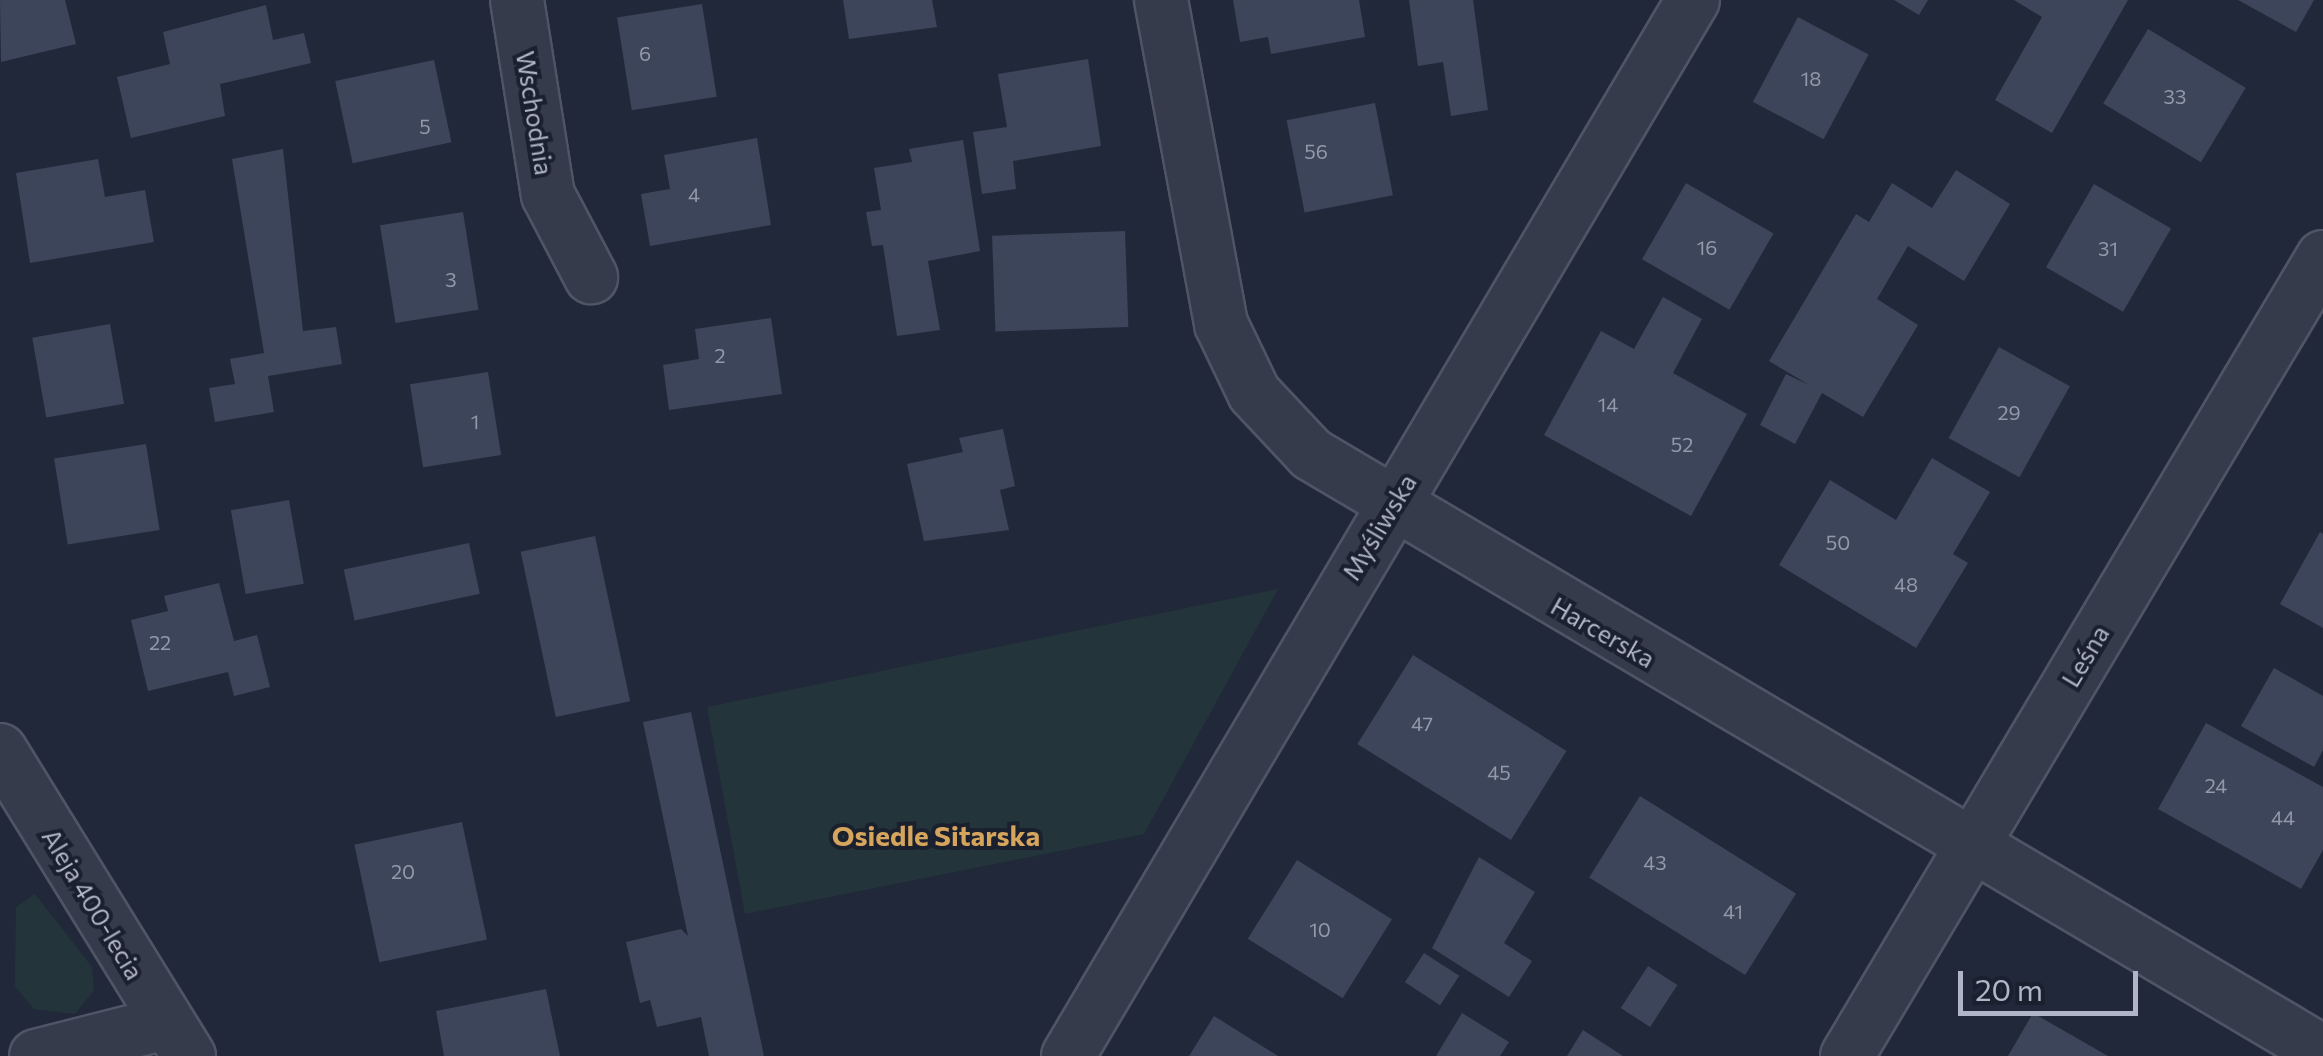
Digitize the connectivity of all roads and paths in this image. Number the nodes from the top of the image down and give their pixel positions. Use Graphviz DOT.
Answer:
graph roads {
  1 [pos="516,0"];
  2 [pos="1162,0"];
  3 [pos="1694,0"];
  4 [pos="2323,257"];
  5 [pos="590,277"];
  6 [pos="1389,508"];
  7 [pos="0,750"];
  8 [pos="1972,847"];
  9 [pos="177,1039"];
  10 [pos="2323,1052"];
  11 [pos="36,1056"];
  12 [pos="1068,1056"];
  13 [pos="1847,1056"];
  1 -- 5 [label="street, Wschodnia"];
  2 -- 6 [label="street, Harcerska"];
  3 -- 6 [label="street, Myśliwska"];
  4 -- 8 [label="street, Leśna"];
  6 -- 8 [label="street, Harcerska"];
  6 -- 12 [label="street, Myśliwska"];
  7 -- 9 [label="street, Aleja 400-lecia"];
  8 -- 10 [label="street, Harcerska"];
  8 -- 13 [label="street, Leśna"];
  9 -- 11 [label="street"];
}
